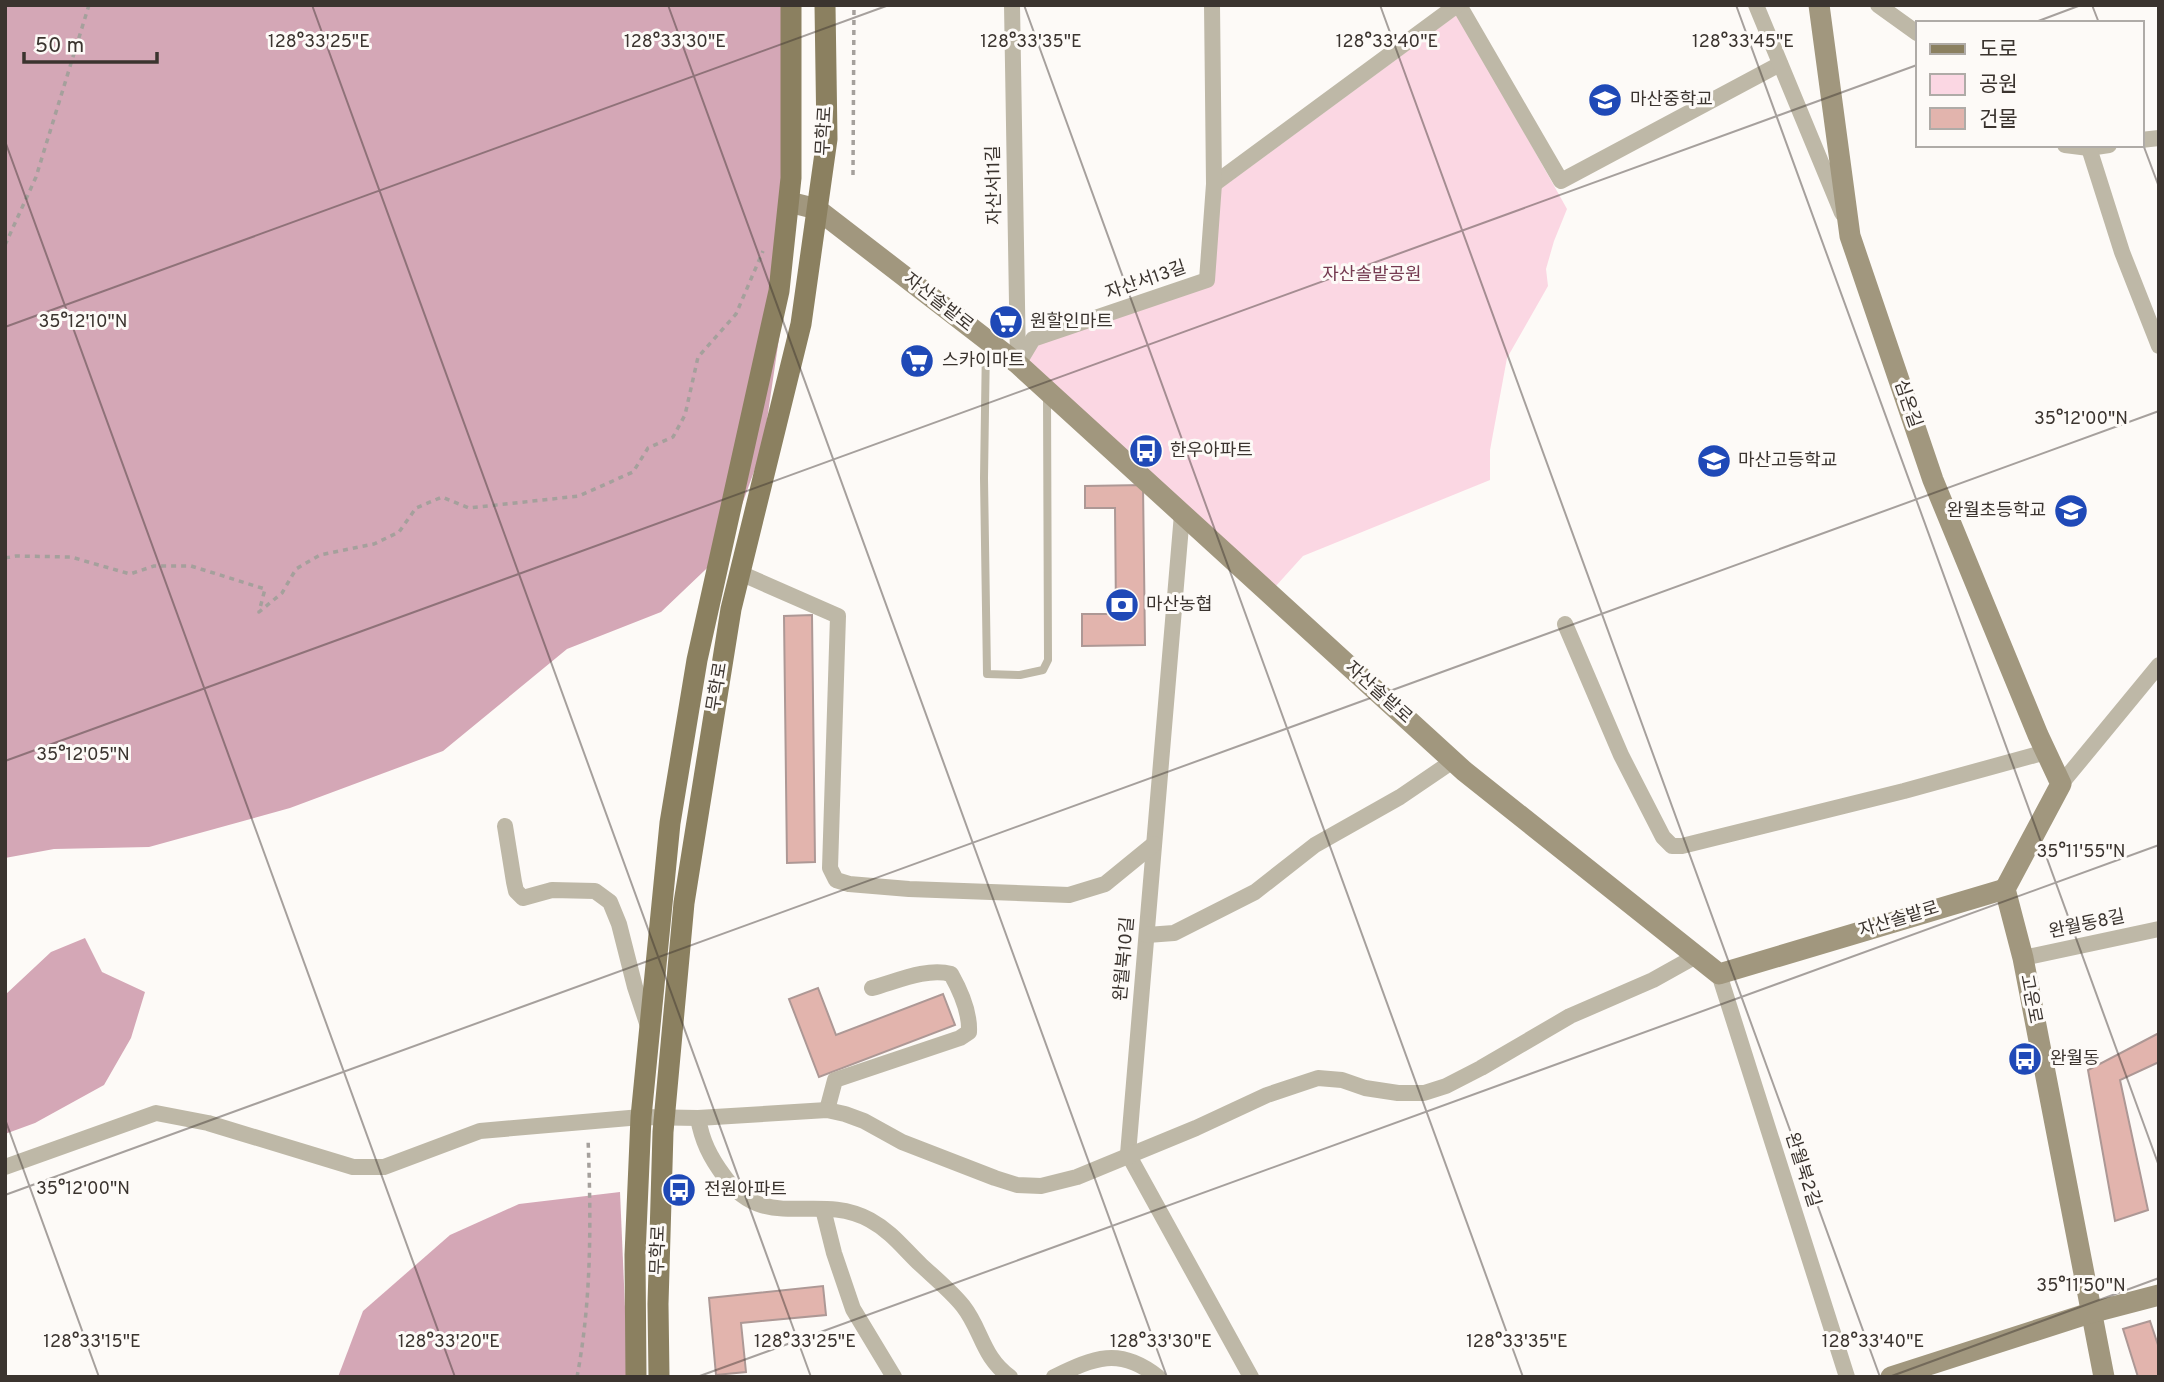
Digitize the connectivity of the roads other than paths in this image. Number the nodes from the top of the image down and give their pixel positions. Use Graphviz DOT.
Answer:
graph roads {
  1 [pos="791,5"];
  2 [pos="825,5"];
  3 [pos="1012,5"];
  4 [pos="1212,5"];
  5 [pos="1458,5"];
  6 [pos="1756,5"];
  7 [pos="1819,5"];
  8 [pos="1878,5"];
  9 [pos="1916,32"];
  10 [pos="1780,64"];
  11 [pos="2081,147"];
  12 [pos="2096,147"];
  13 [pos="2089,148"];
  14 [pos="1214,184"];
  15 [pos="789,202"];
  16 [pos="817,209"];
  17 [pos="1849,229"];
  18 [pos="986,340"];
  19 [pos="2159,346"];
  20 [pos="1018,364"];
  21 [pos="1047,390"];
  22 [pos="1182,514"];
  23 [pos="740,573"];
  24 [pos="1565,624"];
  25 [pos="2159,665"];
  26 [pos="2046,752"];
  27 [pos="1453,761"];
  28 [pos="2062,784"];
  29 [pos="505,826"];
  30 [pos="1154,844"];
  31 [pos="2005,889"];
  32 [pos="2159,929"];
  33 [pos="1147,935"];
  34 [pos="1696,956"];
  35 [pos="2023,958"];
  36 [pos="1719,974"];
  37 [pos="872,988"];
  38 [pos="649,1028"];
  39 [pos="827,1111"];
  40 [pos="641,1117"];
  41 [pos="698,1118"];
  42 [pos="664,1119"];
  43 [pos="1128,1154"];
  44 [pos="5,1167"];
  45 [pos="823,1209"];
  46 [pos="2159,1295"];
  47 [pos="2090,1313"];
  48 [pos="636,1377"];
  49 [pos="659,1377"];
  50 [pos="894,1377"];
  51 [pos="1010,1377"];
  52 [pos="1054,1377"];
  53 [pos="1158,1377"];
  54 [pos="1251,1377"];
  55 [pos="1847,1377"];
  56 [pos="1891,1377"];
  57 [pos="2104,1377"];
  1 -- 15 [label="main road, 무학로"];
  2 -- 16 [label="main road, 무학로"];
  3 -- 20 [label="street, 자산서11길"];
  4 -- 14 [label="street, 자산서13길"];
  5 -- 10 [label="street"];
  5 -- 14 [label="street"];
  6 -- 10 [label="street"];
  7 -- 17 [label="main road, 심온길"];
  8 -- 9 [label="street"];
  10 -- 17 [label="street"];
  11 -- 13 [label="street"];
  12 -- 13 [label="street"];
  13 -- 19 [label="street"];
  14 -- 20 [label="street, 자산서13길"];
  15 -- 16 [label="main road"];
  15 -- 38 [label="main road, 무학로"];
  16 -- 18 [label="main road, 자산솔밭로"];
  16 -- 23 [label="main road, 무학로"];
  17 -- 26 [label="main road, 심온길"];
  18 -- 20 [label="main road, 자산솔밭로"];
  18 -- 21 [label="lane"];
  20 -- 21 [label="main road, 자산솔밭로"];
  21 -- 22 [label="main road, 자산솔밭로"];
  22 -- 27 [label="main road, 자산솔밭로"];
  22 -- 30 [label="street, 완월북10길"];
  23 -- 30 [label="street"];
  23 -- 42 [label="main road, 무학로"];
  24 -- 26 [label="street"];
  25 -- 28 [label="street"];
  26 -- 28 [label="main road, 심온길"];
  27 -- 33 [label="street"];
  27 -- 34 [label="main road, 자산솔밭로"];
  28 -- 31 [label="main road"];
  29 -- 38 [label="street"];
  30 -- 33 [label="street, 완월북10길"];
  31 -- 35 [label="main road, 고운로"];
  31 -- 36 [label="main road, 자산솔밭로"];
  32 -- 35 [label="street, 완월동8길"];
  33 -- 43 [label="street, 완월북10길"];
  34 -- 36 [label="main road, 자산솔밭로"];
  34 -- 43 [label="street"];
  35 -- 47 [label="main road, 고운로"];
  36 -- 55 [label="street, 완월북2길"];
  37 -- 39 [label="street"];
  38 -- 40 [label="main road, 무학로"];
  39 -- 41 [label="street"];
  39 -- 43 [label="street"];
  40 -- 42 [label="street"];
  40 -- 44 [label="street"];
  40 -- 48 [label="main road, 무학로"];
  41 -- 42 [label="street"];
  41 -- 45 [label="street"];
  42 -- 49 [label="main road, 무학로"];
  43 -- 54 [label="street"];
  45 -- 50 [label="street"];
  45 -- 51 [label="street"];
  46 -- 47 [label="main road"];
  47 -- 56 [label="main road"];
  47 -- 57 [label="main road, 고운로"];
  52 -- 53 [label="street"];
}
